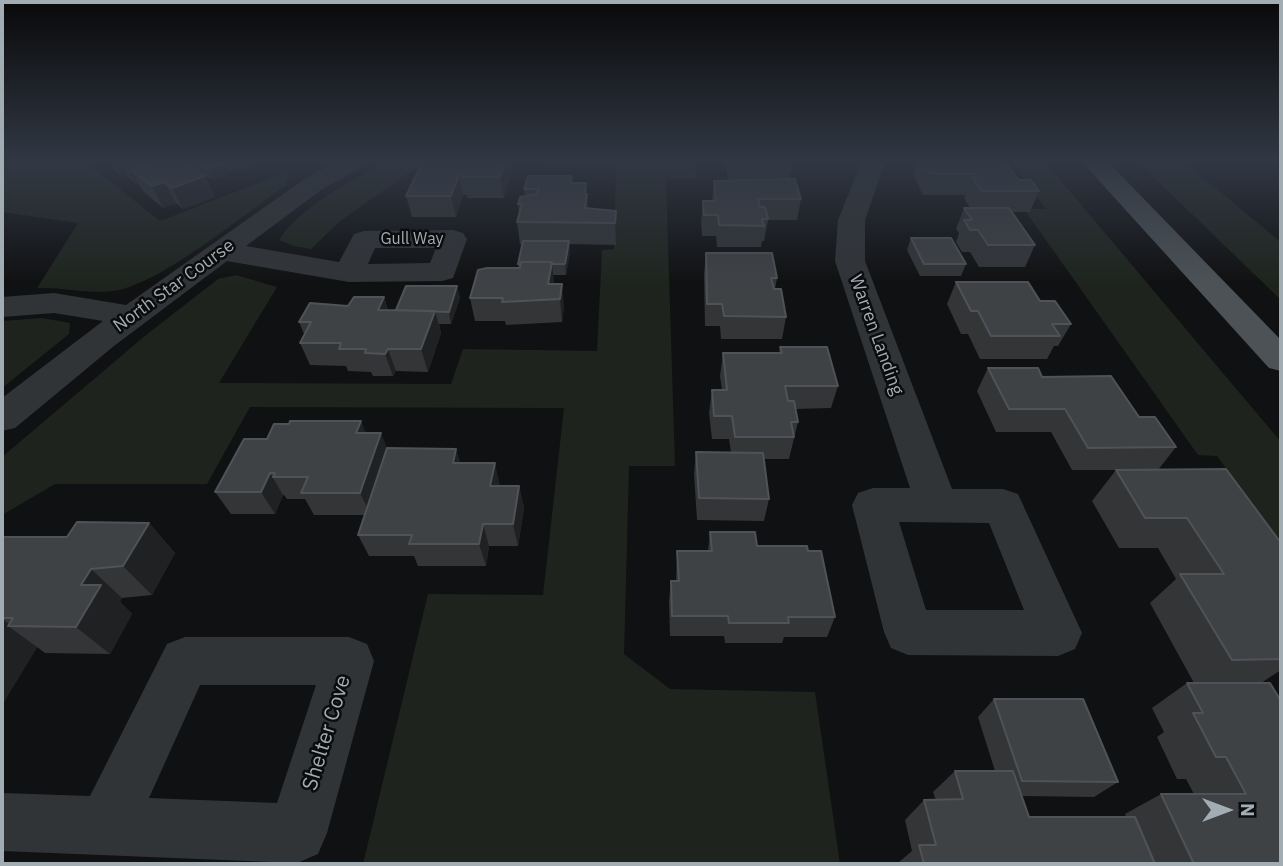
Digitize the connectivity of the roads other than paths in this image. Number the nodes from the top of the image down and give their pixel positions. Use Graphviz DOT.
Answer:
graph roads {
  1 [pos="285,203"];
  2 [pos="855,203"];
  3 [pos="1133,203"];
  4 [pos="222,251"];
  5 [pos="349,273"];
  6 [pos="2,307"];
  7 [pos="133,316"];
  8 [pos="1281,360"];
  9 [pos="2,418"];
  10 [pos="937,505"];
  11 [pos="2,822"];
  12 [pos="106,826"];
  1 -- 4 [label="street, North Star Course"];
  2 -- 10 [label="street, Warren Landing"];
  3 -- 8 [label="main road"];
  4 -- 5 [label="street"];
  4 -- 7 [label="street, North Star Course"];
  6 -- 7 [label="street"];
  7 -- 9 [label="street, North Star Course"];
  11 -- 12 [label="street, Shelter Cove"];
  12 -- 12 [label="street, Shelter Cove"];
}
